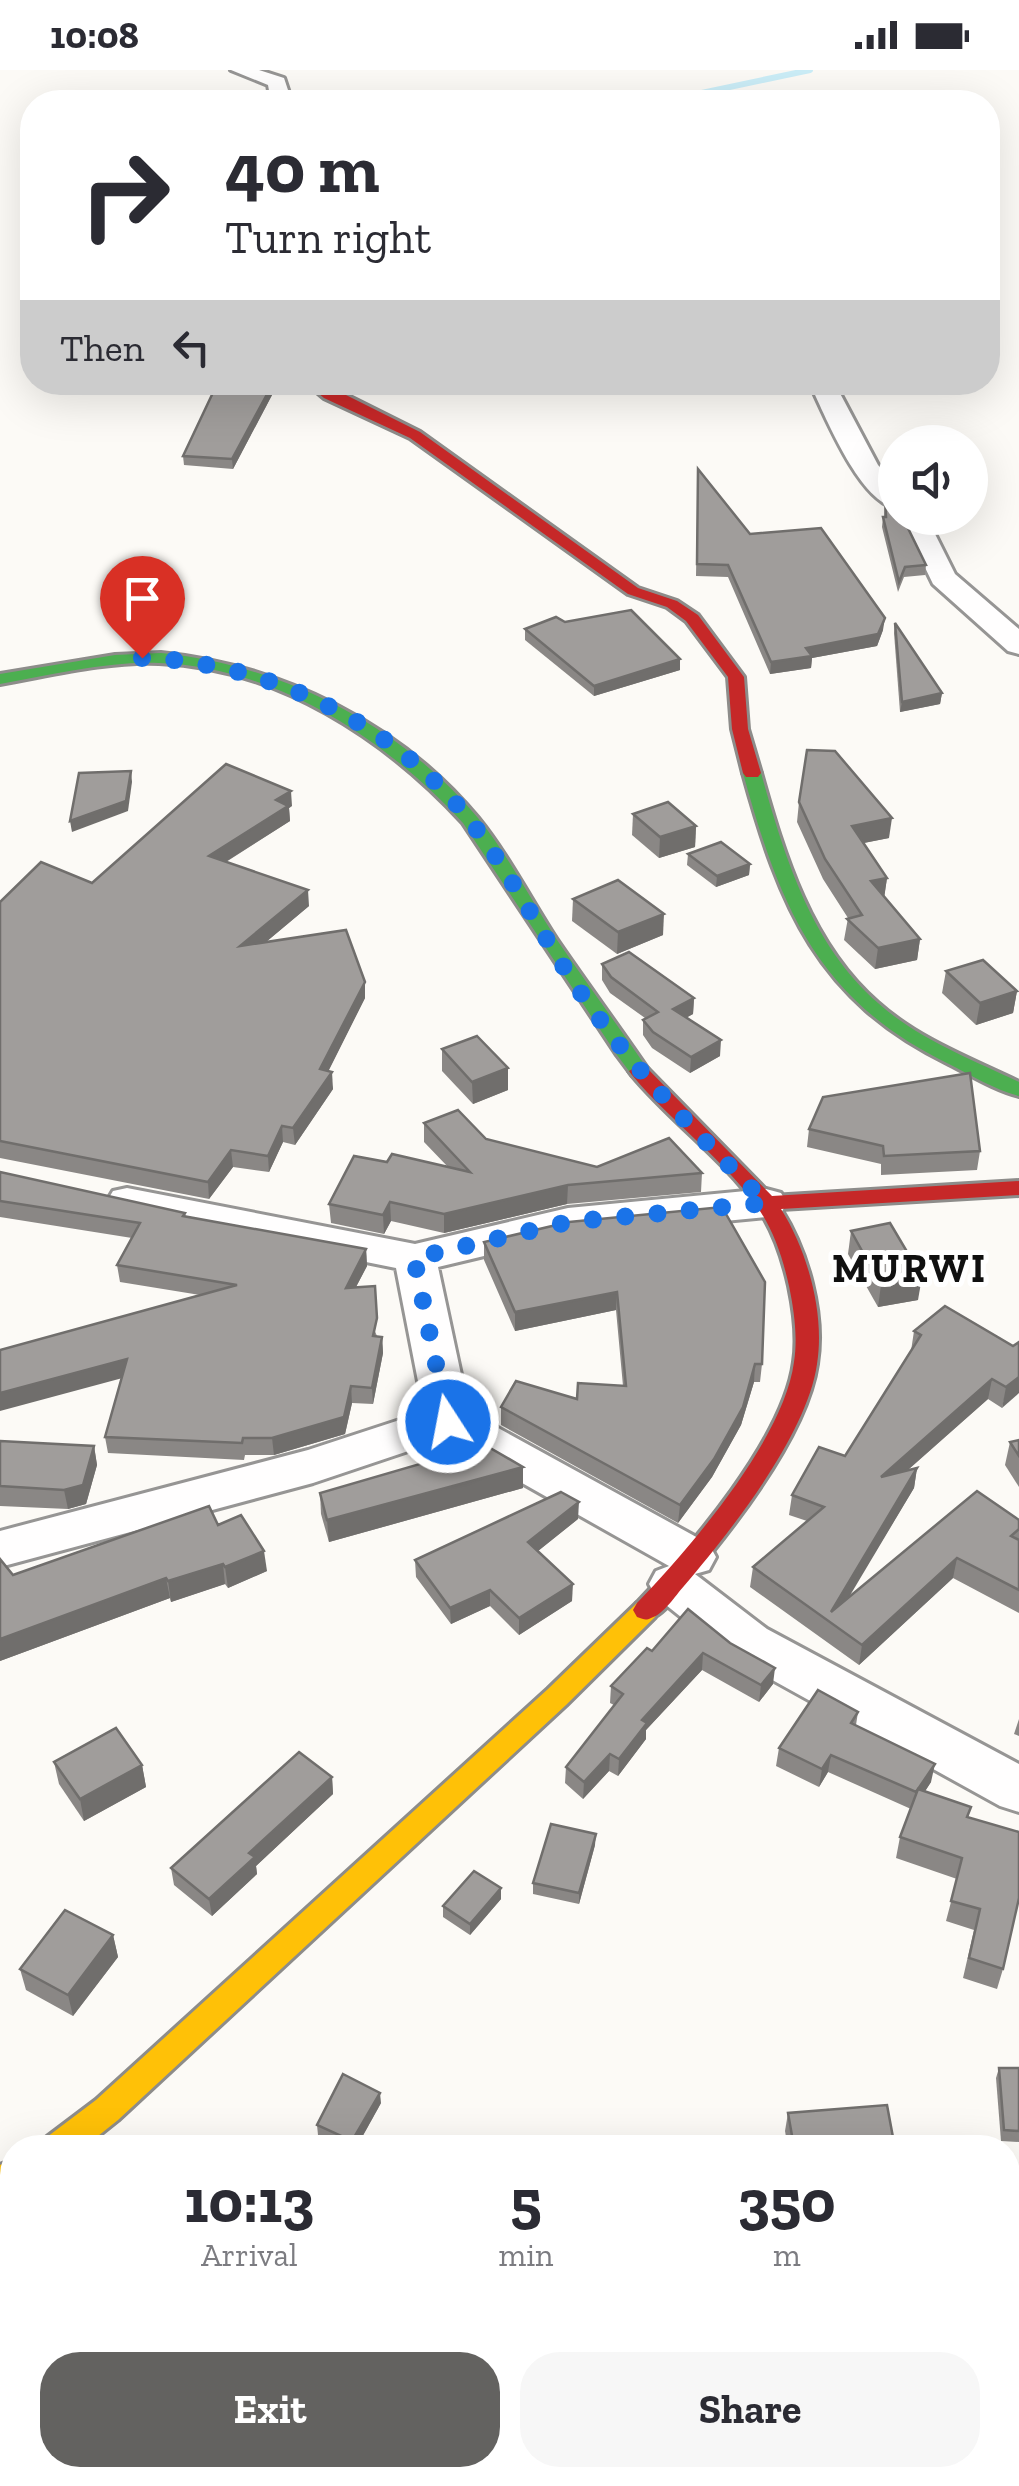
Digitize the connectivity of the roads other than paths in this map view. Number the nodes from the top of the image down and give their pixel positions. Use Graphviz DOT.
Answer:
graph roads {
  1 [pos="240,70"];
  2 [pos="279,90"];
  3 [pos="328,395"];
  4 [pos="828,395"];
  5 [pos="878,481"];
  6 [pos="922,535"];
  7 [pos="1019,645"];
  8 [pos="0,679"];
  9 [pos="1019,1090"];
  10 [pos="1019,1188"];
  11 [pos="92,1194"];
  12 [pos="766,1203"];
  13 [pos="414,1258"];
  14 [pos="448,1422"];
  15 [pos="0,1548"];
  16 [pos="682,1571"];
  17 [pos="1019,1790"];
  18 [pos="75,2135"];
  1 -- 2 [label="street"];
  3 -- 9 [label="main road"];
  4 -- 5 [label="street"];
  6 -- 7 [label="street"];
  8 -- 12 [label="main road"];
  10 -- 12 [label="main road"];
  11 -- 13 [label="street"];
  12 -- 13 [label="street"];
  12 -- 16 [label="main road"];
  13 -- 14 [label="street"];
  14 -- 15 [label="street"];
  14 -- 16 [label="street"];
  16 -- 17 [label="street"];
  16 -- 18 [label="main road"];
}
